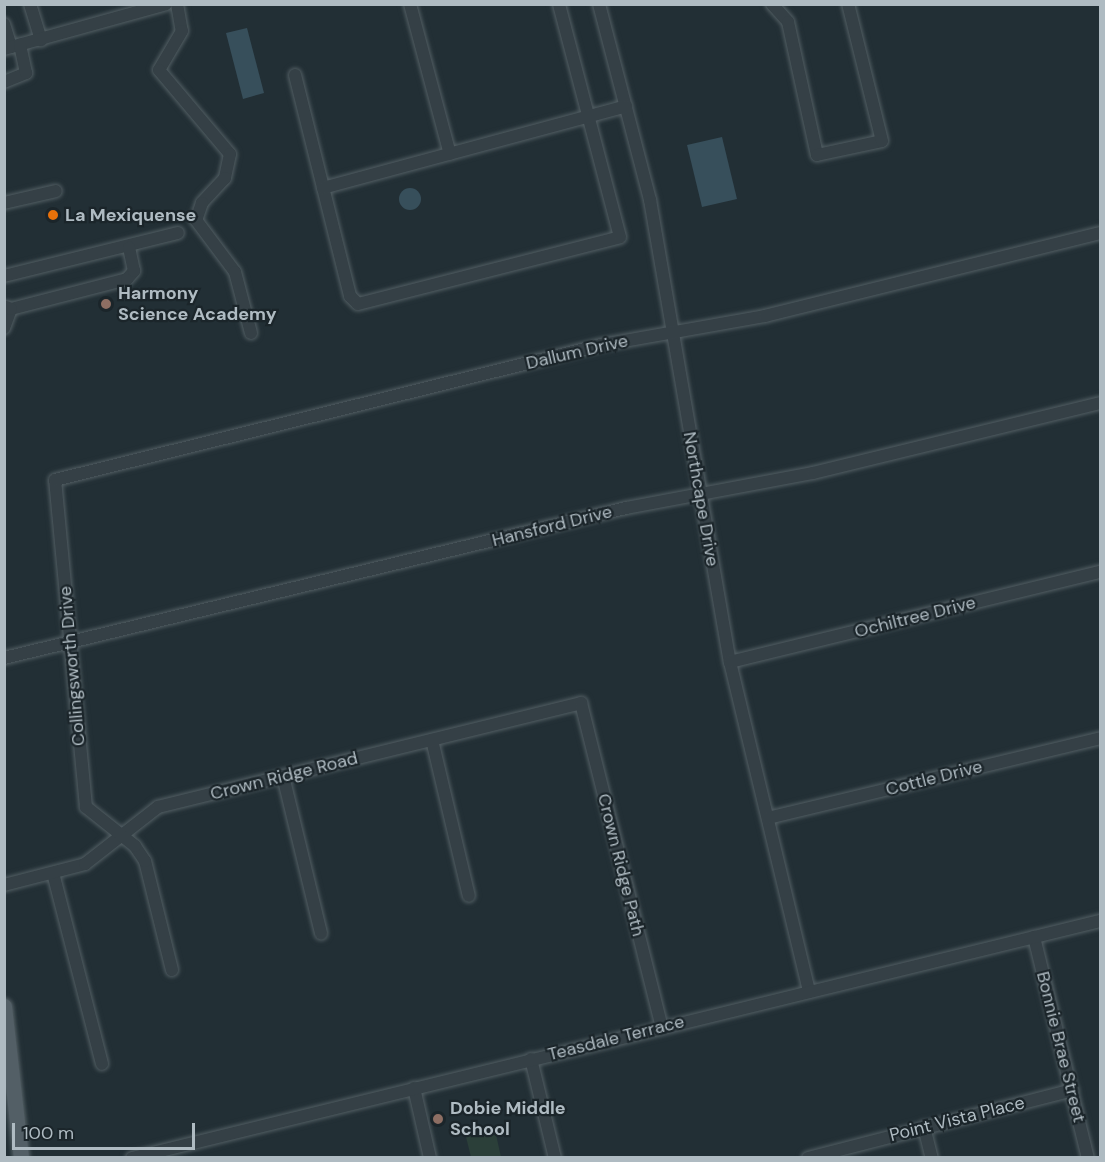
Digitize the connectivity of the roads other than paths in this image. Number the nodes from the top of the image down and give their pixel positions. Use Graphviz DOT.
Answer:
graph roads {
  1 [pos="30,4"];
  2 [pos="166,4"];
  3 [pos="177,4"];
  4 [pos="410,4"];
  5 [pos="559,4"];
  6 [pos="599,4"];
  7 [pos="772,4"];
  8 [pos="848,4"];
  9 [pos="149,7"];
  10 [pos="4,24"];
  11 [pos="41,39"];
  12 [pos="12,47"];
  13 [pos="295,75"];
  14 [pos="4,82"];
  15 [pos="626,106"];
  16 [pos="587,116"];
  17 [pos="450,154"];
  18 [pos="323,188"];
  19 [pos="56,190"];
  20 [pos="4,203"];
  21 [pos="178,233"];
  22 [pos="1101,233"];
  23 [pos="129,248"];
  24 [pos="4,276"];
  25 [pos="8,307"];
  26 [pos="4,328"];
  27 [pos="675,332"];
  28 [pos="250,333"];
  29 [pos="1101,403"];
  30 [pos="55,480"];
  31 [pos="698,494"];
  32 [pos="1101,572"];
  33 [pos="70,644"];
  34 [pos="4,658"];
  35 [pos="730,663"];
  36 [pos="580,703"];
  37 [pos="1101,738"];
  38 [pos="432,740"];
  39 [pos="283,776"];
  40 [pos="768,818"];
  41 [pos="122,835"];
  42 [pos="53,873"];
  43 [pos="4,885"];
  44 [pos="469,896"];
  45 [pos="1101,921"];
  46 [pos="321,933"];
  47 [pos="1034,937"];
  48 [pos="172,970"];
  49 [pos="809,992"];
  50 [pos="4,1006"];
  51 [pos="662,1027"];
  52 [pos="531,1059"];
  53 [pos="102,1064"];
  54 [pos="414,1088"];
  55 [pos="1072,1090"];
  56 [pos="924,1127"];
  57 [pos="21,1158"];
  58 [pos="132,1158"];
  59 [pos="430,1158"];
  60 [pos="555,1158"];
  61 [pos="808,1158"];
  62 [pos="932,1158"];
  63 [pos="1088,1158"];
  1 -- 11 [label="street"];
  2 -- 9 [label="street"];
  3 -- 28 [label="street"];
  4 -- 17 [label="street"];
  5 -- 16 [label="street"];
  6 -- 15 [label="street, Northcape Drive"];
  7 -- 8 [label="street"];
  9 -- 11 [label="street"];
  10 -- 12 [label="street"];
  11 -- 12 [label="street"];
  12 -- 14 [label="street"];
  13 -- 18 [label="street"];
  15 -- 16 [label="street"];
  15 -- 27 [label="street, Northcape Drive"];
  16 -- 17 [label="street"];
  16 -- 18 [label="street"];
  17 -- 18 [label="street"];
  19 -- 20 [label="street"];
  21 -- 23 [label="street"];
  22 -- 27 [label="street, Dallum Drive"];
  23 -- 24 [label="street"];
  23 -- 25 [label="street"];
  25 -- 26 [label="street"];
  27 -- 30 [label="street, Dallum Drive"];
  27 -- 31 [label="street, Northcape Drive"];
  29 -- 31 [label="street, Hansford Drive"];
  30 -- 33 [label="street, Collingsworth Drive"];
  31 -- 33 [label="street, Hansford Drive"];
  31 -- 35 [label="street, Northcape Drive"];
  32 -- 35 [label="street, Ochiltree Drive"];
  33 -- 34 [label="street, Hansford Drive"];
  33 -- 41 [label="street, Collingsworth Drive"];
  35 -- 40 [label="street, Northcape Drive"];
  36 -- 38 [label="street, Crown Ridge Road"];
  36 -- 51 [label="street, Crown Ridge Path"];
  37 -- 40 [label="street, Cottle Drive"];
  38 -- 39 [label="street, Crown Ridge Road"];
  38 -- 44 [label="street"];
  39 -- 41 [label="street, Crown Ridge Road"];
  39 -- 46 [label="street"];
  40 -- 49 [label="street, Northcape Drive"];
  41 -- 42 [label="street, Crown Ridge Road"];
  41 -- 48 [label="street, Collingsworth Drive"];
  42 -- 43 [label="street, Crown Ridge Road"];
  42 -- 53 [label="street"];
  45 -- 47 [label="street, Teasdale Terrace"];
  47 -- 49 [label="street, Teasdale Terrace"];
  47 -- 55 [label="street, Bonnie Brae Street"];
  49 -- 51 [label="street, Teasdale Terrace"];
  50 -- 57 [label="main road"];
  51 -- 52 [label="street, Teasdale Terrace"];
  52 -- 54 [label="street, Teasdale Terrace"];
  52 -- 60 [label="street"];
  54 -- 58 [label="street, Teasdale Terrace"];
  54 -- 59 [label="street"];
  55 -- 56 [label="street, Point Vista Place"];
  55 -- 63 [label="street, Bonnie Brae Street"];
  56 -- 61 [label="street, Point Vista Place"];
  56 -- 62 [label="street"];
}
